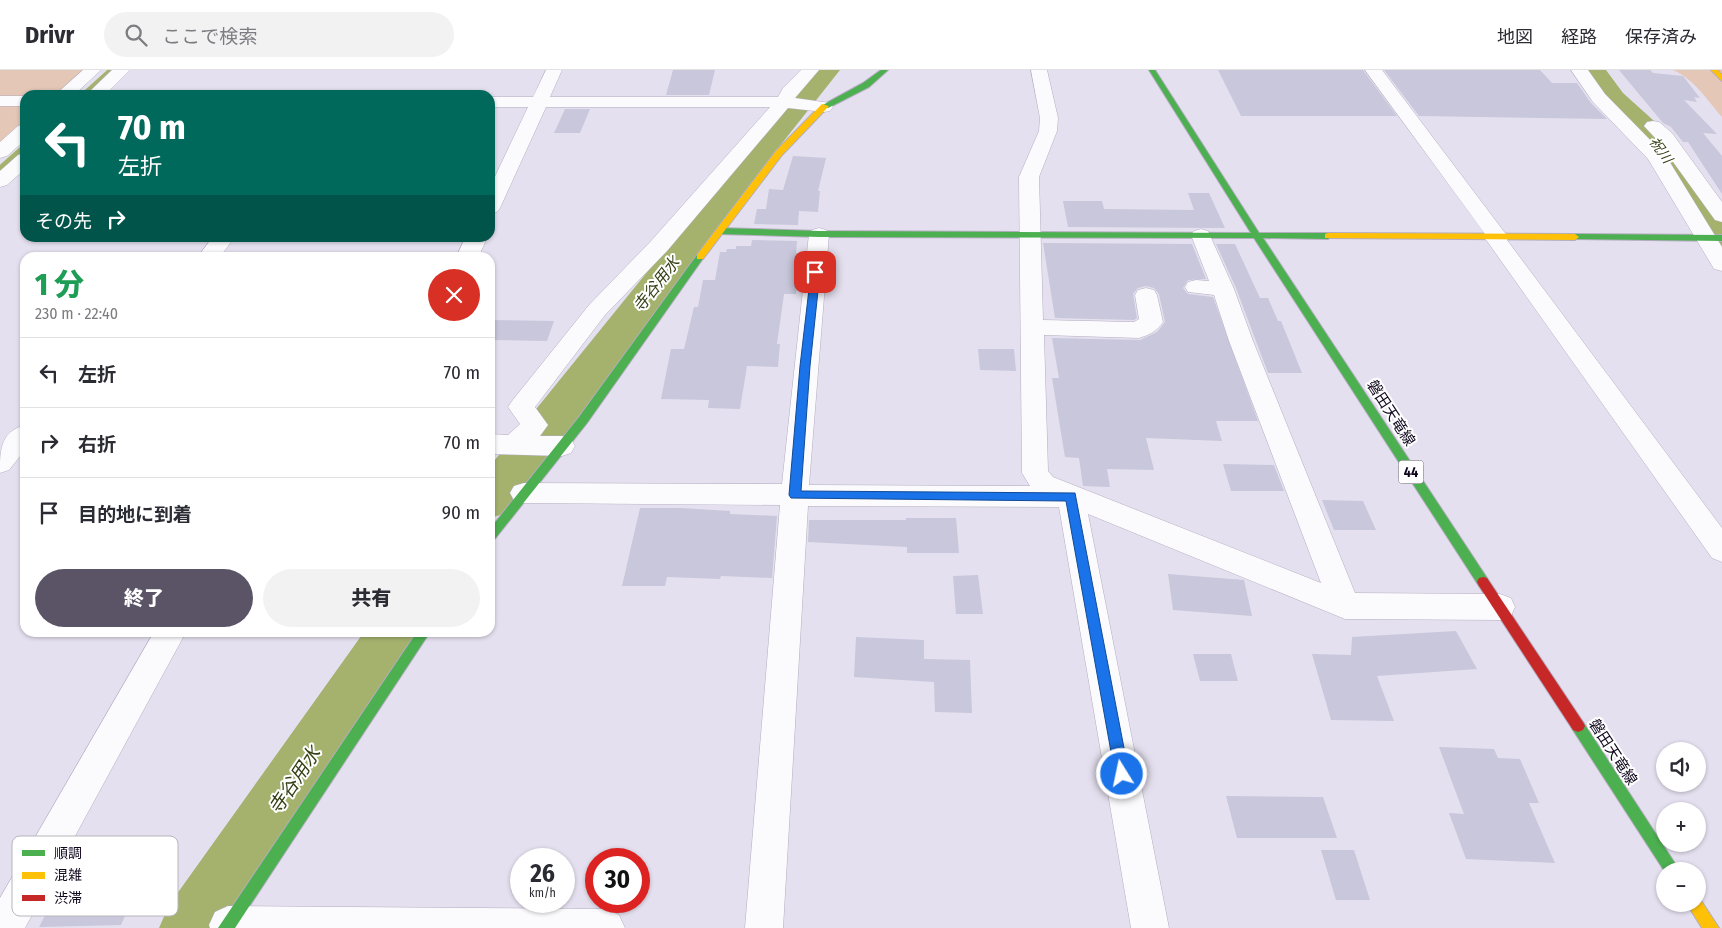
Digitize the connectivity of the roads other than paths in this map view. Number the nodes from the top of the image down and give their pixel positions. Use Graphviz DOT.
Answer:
graph roads {
  1 [pos="93,70"];
  2 [pos="122,70"];
  3 [pos="554,70"];
  4 [pos="811,70"];
  5 [pos="885,70"];
  6 [pos="1040,70"];
  7 [pos="1152,70"];
  8 [pos="1373,70"];
  9 [pos="1579,70"];
  10 [pos="1714,70"];
  11 [pos="1722,79"];
  12 [pos="70,90"];
  13 [pos="100,90"];
  14 [pos="1618,92"];
  15 [pos="0,101"];
  16 [pos="20,101"];
  17 [pos="495,102"];
  18 [pos="539,102"];
  19 [pos="792,103"];
  20 [pos="824,107"];
  21 [pos="20,134"];
  22 [pos="0,152"];
  23 [pos="20,163"];
  24 [pos="0,181"];
  25 [pos="495,197"];
  26 [pos="1722,216"];
  27 [pos="719,231"];
  28 [pos="819,234"];
  29 [pos="1030,234"];
  30 [pos="1201,235"];
  31 [pos="1257,236"];
  32 [pos="1496,237"];
  33 [pos="1714,238"];
  34 [pos="1722,264"];
  35 [pos="1196,287"];
  36 [pos="1223,289"];
  37 [pos="1146,295"];
  38 [pos="1032,328"];
  39 [pos="16,435"];
  40 [pos="502,445"];
  41 [pos="562,446"];
  42 [pos="0,463"];
  43 [pos="524,493"];
  44 [pos="795,495"];
  45 [pos="1071,496"];
  46 [pos="495,530"];
  47 [pos="1722,550"];
  48 [pos="1345,606"];
  49 [pos="1500,607"];
  50 [pos="168,637"];
  51 [pos="421,637"];
  52 [pos="56,836"];
  53 [pos="1667,862"];
  54 [pos="1700,912"];
  55 [pos="12,914"];
  56 [pos="227,926"];
  57 [pos="4,928"];
  58 [pos="606,928"];
  59 [pos="764,928"];
  60 [pos="1150,928"];
  61 [pos="1711,928"];
  1 -- 12 [label="street"];
  2 -- 13 [label="street"];
  3 -- 18 [label="street"];
  4 -- 19 [label="street"];
  5 -- 20 [label="street"];
  6 -- 29 [label="street"];
  7 -- 31 [label="street, 磐田天竜線 / 44"];
  8 -- 32 [label="street"];
  9 -- 33 [label="street"];
  10 -- 11 [label="street"];
  14 -- 26 [label="street"];
  15 -- 16 [label="street"];
  17 -- 18 [label="street"];
  18 -- 19 [label="street"];
  18 -- 25 [label="street"];
  19 -- 20 [label="street"];
  19 -- 40 [label="street"];
  20 -- 27 [label="street"];
  21 -- 22 [label="street"];
  23 -- 24 [label="street"];
  27 -- 28 [label="street"];
  27 -- 41 [label="street"];
  28 -- 29 [label="street"];
  28 -- 44 [label="street"];
  29 -- 30 [label="street"];
  29 -- 38 [label="street"];
  30 -- 31 [label="street"];
  30 -- 36 [label="street"];
  31 -- 32 [label="street"];
  31 -- 49 [label="street, 磐田天竜線 / 44"];
  32 -- 33 [label="street"];
  32 -- 47 [label="street"];
  33 -- 34 [label="street"];
  35 -- 36 [label="street"];
  36 -- 48 [label="street"];
  37 -- 38 [label="street"];
  38 -- 45 [label="street"];
  39 -- 42 [label="street"];
  40 -- 41 [label="street"];
  41 -- 43 [label="street"];
  43 -- 44 [label="street"];
  43 -- 46 [label="street"];
  44 -- 45 [label="street"];
  44 -- 59 [label="street"];
  45 -- 48 [label="street"];
  45 -- 60 [label="street"];
  48 -- 49 [label="street"];
  49 -- 53 [label="street, 磐田天竜線 / 44"];
  50 -- 52 [label="street"];
  51 -- 56 [label="street"];
  54 -- 61 [label="street"];
  55 -- 57 [label="street"];
  56 -- 58 [label="street"];
}
